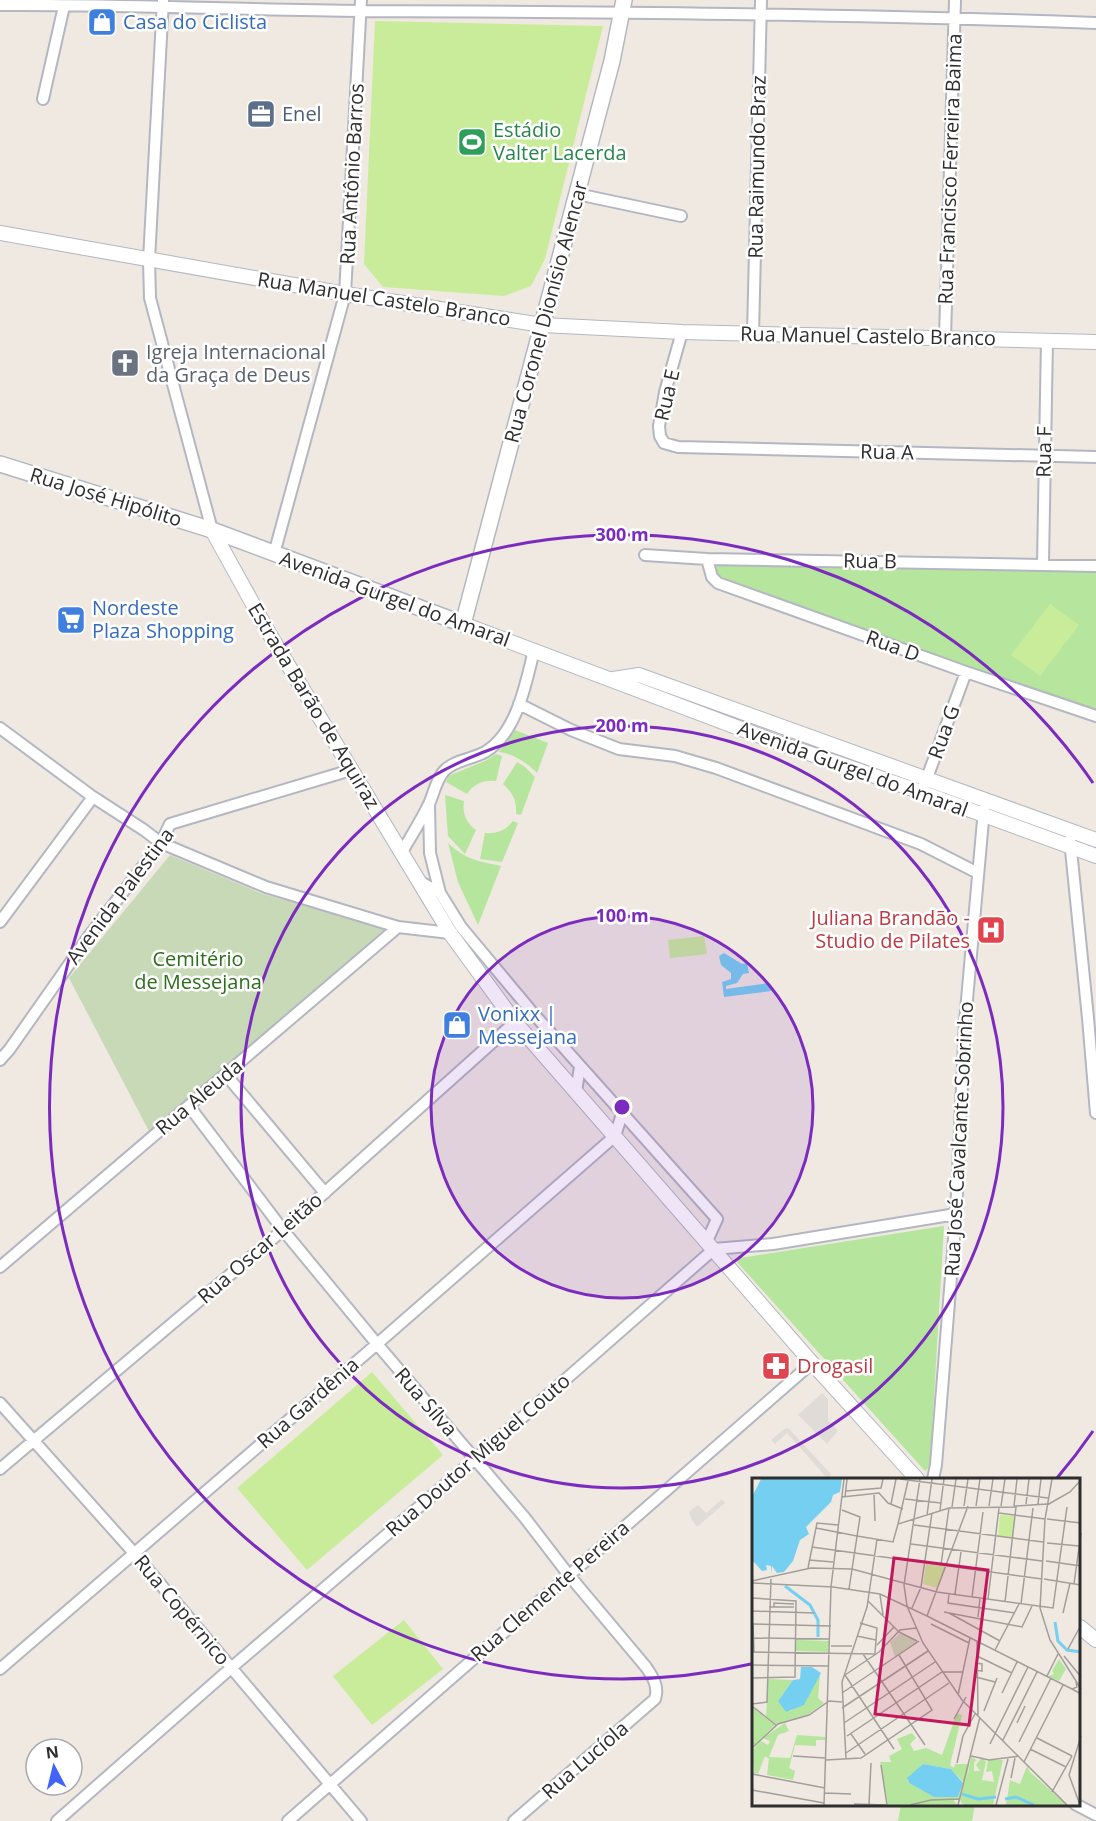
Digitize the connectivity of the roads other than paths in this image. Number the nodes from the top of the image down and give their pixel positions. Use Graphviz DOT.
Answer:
graph roads {
  1 [pos="760,0"];
  2 [pos="955,0"];
  3 [pos="163,3"];
  4 [pos="0,4"];
  5 [pos="361,5"];
  6 [pos="546,5"];
  7 [pos="64,6"];
  8 [pos="623,6"];
  9 [pos="761,14"];
  10 [pos="955,17"];
  11 [pos="1096,23"];
  12 [pos="43,99"];
  13 [pos="577,194"];
  14 [pos="681,216"];
  15 [pos="0,233"];
  16 [pos="149,260"];
  17 [pos="345,294"];
  18 [pos="542,325"];
  19 [pos="682,332"];
  20 [pos="753,333"];
  21 [pos="945,337"];
  22 [pos="1047,340"];
  23 [pos="1096,342"];
  24 [pos="678,447"];
  25 [pos="1044,456"];
  26 [pos="1096,457"];
  27 [pos="0,464"];
  28 [pos="212,530"];
  29 [pos="274,554"];
  30 [pos="645,555"];
  31 [pos="707,559"];
  32 [pos="1043,564"];
  33 [pos="1096,566"];
  34 [pos="463,624"];
  35 [pos="534,650"];
  36 [pos="966,672"];
  37 [pos="611,679"];
  38 [pos="519,704"];
  39 [pos="1096,716"];
  40 [pos="0,728"];
  41 [pos="351,770"];
  42 [pos="927,778"];
  43 [pos="921,792"];
  44 [pos="93,797"];
  45 [pos="985,800"];
  46 [pos="429,804"];
  47 [pos="983,815"];
  48 [pos="1070,831"];
  49 [pos="1096,840"];
  50 [pos="161,843"];
  51 [pos="1071,847"];
  52 [pos="402,852"];
  53 [pos="1096,856"];
  54 [pos="978,873"];
  55 [pos="418,880"];
  56 [pos="440,893"];
  57 [pos="0,922"];
  58 [pos="398,927"];
  59 [pos="450,933"];
  60 [pos="483,953"];
  61 [pos="464,954"];
  62 [pos="532,1012"];
  63 [pos="1092,1019"];
  64 [pos="515,1022"];
  65 [pos="0,1060"];
  66 [pos="580,1067"];
  67 [pos="232,1082"];
  68 [pos="576,1091"];
  69 [pos="1095,1095"];
  70 [pos="189,1106"];
  71 [pos="1096,1113"];
  72 [pos="622,1114"];
  73 [pos="615,1136"];
  74 [pos="325,1193"];
  75 [pos="956,1214"];
  76 [pos="283,1230"];
  77 [pos="711,1245"];
  78 [pos="0,1267"];
  79 [pos="377,1344"];
  80 [pos="812,1363"];
  81 [pos="0,1403"];
  82 [pos="33,1440"];
  83 [pos="475,1459"];
  84 [pos="0,1469"];
  85 [pos="916,1478"];
  86 [pos="933,1478"];
  87 [pos="134,1553"];
  88 [pos="568,1575"];
  89 [pos="1081,1628"];
  90 [pos="1096,1640"];
  91 [pos="231,1668"];
  92 [pos="0,1669"];
  93 [pos="655,1699"];
  94 [pos="330,1784"];
  95 [pos="1079,1806"];
  96 [pos="1096,1815"];
  97 [pos="57,1821"];
  98 [pos="288,1821"];
  99 [pos="362,1821"];
  100 [pos="514,1821"];
  101 [pos="1093,1821"];
  1 -- 9 [label="street, Rua Raimundo Braz"];
  2 -- 10 [label="street, Rua Francisco Ferreira Baima"];
  3 -- 5 [label="street"];
  3 -- 7 [label="street"];
  3 -- 16 [label="street"];
  4 -- 7 [label="street"];
  5 -- 6 [label="street"];
  5 -- 17 [label="street, Rua Antônio Barros"];
  6 -- 8 [label="street"];
  7 -- 12 [label="street"];
  8 -- 9 [label="street"];
  8 -- 13 [label="main road, Rua Coronel Dionísio Alencar"];
  9 -- 10 [label="street"];
  9 -- 20 [label="street, Rua Raimundo Braz"];
  10 -- 11 [label="street"];
  10 -- 21 [label="street, Rua Francisco Ferreira Baima"];
  13 -- 14 [label="street"];
  13 -- 18 [label="main road, Rua Coronel Dionísio Alencar"];
  15 -- 16 [label="street, Rua Manuel Castelo Branco"];
  16 -- 17 [label="street, Rua Manuel Castelo Branco"];
  16 -- 28 [label="street"];
  17 -- 18 [label="street, Rua Manuel Castelo Branco"];
  17 -- 29 [label="street, Rua Antônio Barros"];
  18 -- 19 [label="street, Rua Manuel Castelo Branco"];
  18 -- 34 [label="main road, Rua Coronel Dionísio Alencar"];
  19 -- 20 [label="street, Rua Manuel Castelo Branco"];
  19 -- 24 [label="street, Rua E"];
  20 -- 21 [label="street, Rua Manuel Castelo Branco"];
  21 -- 22 [label="street, Rua Manuel Castelo Branco"];
  22 -- 23 [label="street, Rua Manuel Castelo Branco"];
  22 -- 25 [label="street, Rua F"];
  24 -- 25 [label="street, Rua A"];
  25 -- 26 [label="street, Rua A"];
  25 -- 32 [label="street, Rua F"];
  27 -- 28 [label="main road, Rua José Hipólito"];
  28 -- 29 [label="main road, Avenida Gurgel do Amaral"];
  28 -- 41 [label="street, Estrada Barão de Aquiraz"];
  29 -- 34 [label="main road, Avenida Gurgel do Amaral"];
  30 -- 31 [label="street, Rua B"];
  31 -- 32 [label="street, Rua B"];
  31 -- 36 [label="street, Rua D"];
  32 -- 33 [label="street, Rua B"];
  34 -- 35 [label="street, Avenida Gurgel do Amaral"];
  35 -- 37 [label="street, Avenida Gurgel do Amaral"];
  35 -- 38 [label="street"];
  36 -- 39 [label="street, Rua D"];
  36 -- 42 [label="street, Rua G"];
  37 -- 42 [label="street, Avenida Gurgel do Amaral"];
  37 -- 43 [label="street, Avenida Gurgel do Amaral"];
  38 -- 46 [label="street"];
  38 -- 54 [label="street"];
  40 -- 44 [label="street"];
  41 -- 50 [label="street, Avenida Palestina"];
  41 -- 52 [label="street, Estrada Barão de Aquiraz"];
  42 -- 43 [label="street, Rua G"];
  42 -- 45 [label="street, Avenida Gurgel do Amaral"];
  43 -- 47 [label="street, Avenida Gurgel do Amaral"];
  44 -- 50 [label="street"];
  44 -- 57 [label="street"];
  45 -- 47 [label="street, Rua José Cavalcante Sobrinho"];
  45 -- 48 [label="street, Avenida Gurgel do Amaral"];
  46 -- 52 [label="street"];
  46 -- 56 [label="street"];
  47 -- 51 [label="street, Avenida Gurgel do Amaral"];
  47 -- 54 [label="street, Rua José Cavalcante Sobrinho"];
  48 -- 49 [label="street, Avenida Gurgel do Amaral"];
  48 -- 51 [label="street"];
  50 -- 58 [label="street"];
  50 -- 65 [label="street, Avenida Palestina"];
  51 -- 53 [label="street, Avenida Gurgel do Amaral"];
  51 -- 63 [label="street"];
  52 -- 55 [label="street, Estrada Barão de Aquiraz"];
  54 -- 75 [label="street, Rua José Cavalcante Sobrinho"];
  55 -- 56 [label="street, Estrada Barão de Aquiraz"];
  55 -- 59 [label="street, Estrada Barão de Aquiraz"];
  56 -- 60 [label="street, Estrada Barão de Aquiraz"];
  58 -- 59 [label="street"];
  58 -- 70 [label="street, Rua Aleuda"];
  59 -- 61 [label="street, Estrada Barão de Aquiraz"];
  60 -- 61 [label="street"];
  60 -- 62 [label="street, Estrada Barão de Aquiraz"];
  61 -- 64 [label="street, Estrada Barão de Aquiraz"];
  62 -- 64 [label="street, Rua Oscar Leitão"];
  62 -- 66 [label="street, Estrada Barão de Aquiraz"];
  63 -- 69 [label="street"];
  64 -- 68 [label="street, Estrada Barão de Aquiraz"];
  64 -- 74 [label="street, Rua Oscar Leitão"];
  66 -- 68 [label="street"];
  66 -- 72 [label="street, Estrada Barão de Aquiraz"];
  67 -- 74 [label="street"];
  68 -- 73 [label="street, Estrada Barão de Aquiraz"];
  69 -- 71 [label="street"];
  70 -- 76 [label="street, Rua Sílva"];
  70 -- 78 [label="street, Rua Aleuda"];
  72 -- 73 [label="street"];
  72 -- 77 [label="street, Estrada Barão de Aquiraz"];
  73 -- 77 [label="street, Estrada Barão de Aquiraz"];
  73 -- 79 [label="street, Rua Gardênia"];
  74 -- 76 [label="street, Rua Oscar Leitão"];
  75 -- 77 [label="street"];
  75 -- 86 [label="street, Rua José Cavalcante Sobrinho"];
  76 -- 79 [label="street, Rua Sílva"];
  76 -- 82 [label="street, Rua Oscar Leitão"];
  77 -- 80 [label="street, Estrada Barão de Aquiraz"];
  77 -- 83 [label="street, Rua Doutor Miguel Couto"];
  79 -- 83 [label="street, Rua Sílva"];
  79 -- 87 [label="street, Rua Gardênia"];
  80 -- 85 [label="street, Estrada Barão de Aquiraz"];
  80 -- 88 [label="street, Rua Clemente Pereira"];
  81 -- 82 [label="street, Rua Copérnico"];
  82 -- 84 [label="street, Rua Oscar Leitão"];
  82 -- 87 [label="street, Rua Copérnico"];
  83 -- 88 [label="street, Rua Sílva"];
  83 -- 91 [label="street, Rua Doutor Miguel Couto"];
  87 -- 91 [label="street, Rua Copérnico"];
  87 -- 92 [label="street, Rua Gardênia"];
  88 -- 93 [label="street, Rua Sílva"];
  88 -- 94 [label="street, Rua Clemente Pereira"];
  89 -- 90 [label="street"];
  91 -- 94 [label="street, Rua Copérnico"];
  91 -- 97 [label="street, Rua Doutor Miguel Couto"];
  93 -- 100 [label="street, Rua Lucíola"];
  94 -- 98 [label="street, Rua Clemente Pereira"];
  94 -- 99 [label="street, Rua Copérnico"];
  95 -- 96 [label="street"];
  96 -- 101 [label="street"];
}
